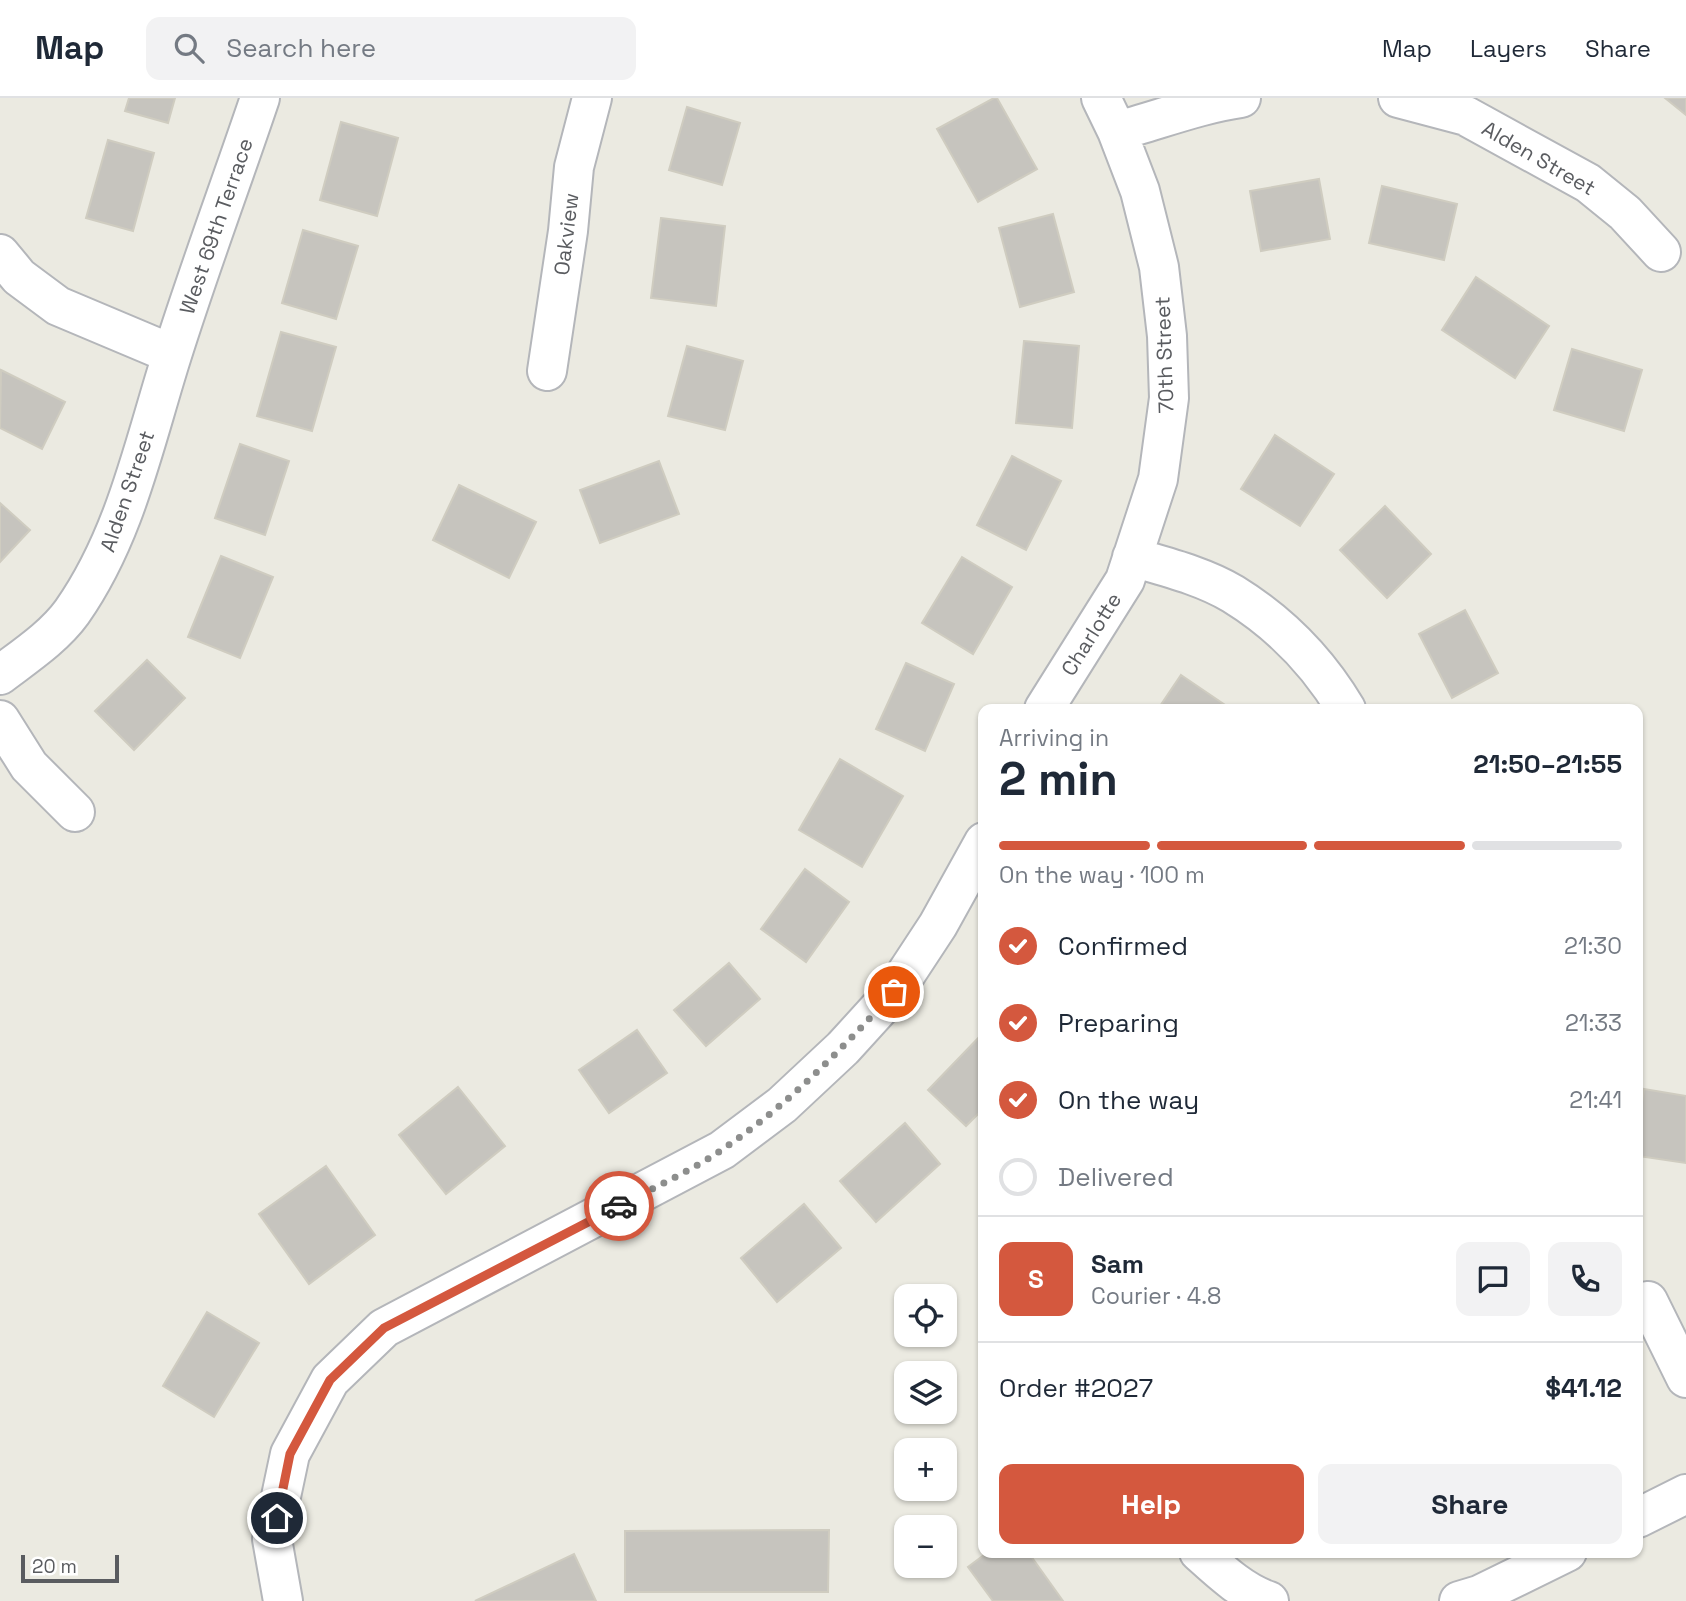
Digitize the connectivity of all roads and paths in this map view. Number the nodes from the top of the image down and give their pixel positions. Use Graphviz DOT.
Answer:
graph roads {
  1 [pos="260,98"];
  2 [pos="592,98"];
  3 [pos="1241,98"];
  4 [pos="1409,99"];
  5 [pos="1109,114"];
  6 [pos="1661,252"];
  7 [pos="0,254"];
  8 [pos="172,354"];
  9 [pos="547,371"];
  10 [pos="1132,557"];
  11 [pos="0,675"];
  12 [pos="1047,704"];
  13 [pos="1343,704"];
  14 [pos="0,720"];
  15 [pos="75,812"];
  16 [pos="978,853"];
  17 [pos="1648,1301"];
  18 [pos="1686,1378"];
  19 [pos="1686,1494"];
  20 [pos="1643,1516"];
  21 [pos="1206,1558"];
  22 [pos="1555,1558"];
  23 [pos="283,1601"];
  24 [pos="1269,1601"];
  25 [pos="1460,1601"];
  1 -- 8 [label="street, West 69th Terrace"];
  2 -- 9 [label="street, Oakview"];
  3 -- 5 [label="street"];
  4 -- 6 [label="street, Alden Street"];
  5 -- 10 [label="street, 70th Street"];
  7 -- 8 [label="street"];
  8 -- 11 [label="street, Alden Street"];
  10 -- 12 [label="street, Charlotte"];
  10 -- 13 [label="street"];
  14 -- 15 [label="street"];
  16 -- 23 [label="street"];
  17 -- 18 [label="street"];
  19 -- 20 [label="street"];
  21 -- 24 [label="street"];
  22 -- 25 [label="street"];
}
